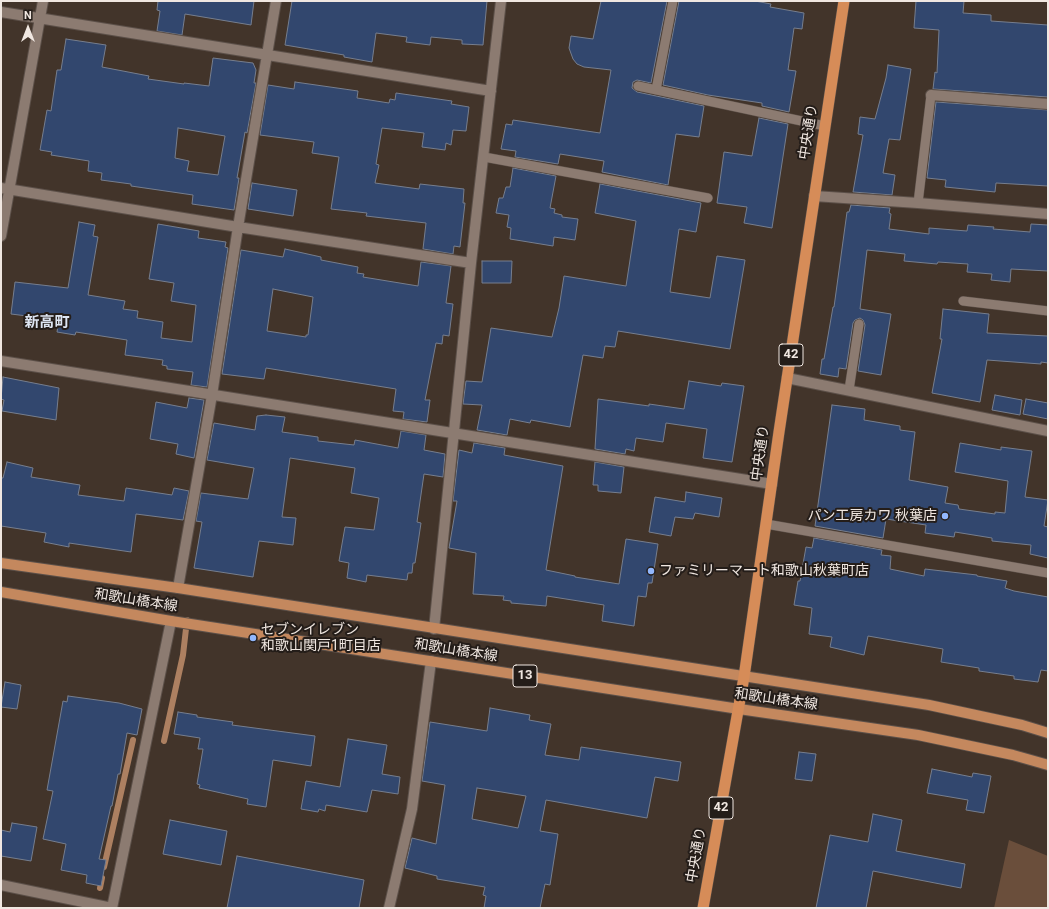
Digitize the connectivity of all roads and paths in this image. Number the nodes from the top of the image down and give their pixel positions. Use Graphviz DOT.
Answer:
graph roads {
  1 [pos="43,1"];
  2 [pos="276,1"];
  3 [pos="501,1"];
  4 [pos="673,1"];
  5 [pos="844,1"];
  6 [pos="1,12"];
  7 [pos="40,19"];
  8 [pos="267,55"];
  9 [pos="638,86"];
  10 [pos="656,90"];
  11 [pos="492,91"];
  12 [pos="931,95"];
  13 [pos="1048,104"];
  14 [pos="825,126"];
  15 [pos="484,157"];
  16 [pos="5,188"];
  17 [pos="814,196"];
  18 [pos="708,198"];
  19 [pos="918,203"];
  20 [pos="1048,214"];
  21 [pos="238,227"];
  22 [pos="1,236"];
  23 [pos="471,263"];
  24 [pos="963,301"];
  25 [pos="1048,311"];
  26 [pos="859,324"];
  27 [pos="1,361"];
  28 [pos="787,378"];
  29 [pos="849,390"];
  30 [pos="212,395"];
  31 [pos="1048,431"];
  32 [pos="454,433"];
  33 [pos="772,484"];
  34 [pos="766,524"];
  35 [pos="1,563"];
  36 [pos="1048,573"];
  37 [pos="178,588"];
  38 [pos="1,592"];
  39 [pos="171,621"];
  40 [pos="434,629"];
  41 [pos="430,661"];
  42 [pos="744,677"];
  43 [pos="738,709"];
  44 [pos="1048,733"];
  45 [pos="1048,765"];
  46 [pos="1,885"];
  47 [pos="112,908"];
  48 [pos="388,908"];
  49 [pos="703,908"];
  1 -- 7 [label="street"];
  2 -- 8 [label="street"];
  3 -- 11 [label="street"];
  4 -- 10 [label="lane"];
  5 -- 14 [label="highway, 中央通り / 42"];
  6 -- 7 [label="street"];
  7 -- 8 [label="street"];
  7 -- 16 [label="street"];
  8 -- 11 [label="street"];
  8 -- 21 [label="street"];
  9 -- 10 [label="lane"];
  10 -- 14 [label="lane"];
  11 -- 15 [label="street"];
  12 -- 13 [label="street"];
  12 -- 19 [label="lane"];
  14 -- 17 [label="highway, 中央通り / 42"];
  15 -- 18 [label="lane"];
  15 -- 23 [label="street"];
  16 -- 21 [label="street"];
  16 -- 22 [label="street"];
  17 -- 19 [label="street"];
  17 -- 28 [label="highway, 中央通り / 42"];
  19 -- 20 [label="street"];
  21 -- 23 [label="street"];
  21 -- 30 [label="street"];
  23 -- 32 [label="street"];
  24 -- 25 [label="lane"];
  26 -- 29 [label="lane"];
  27 -- 30 [label="street"];
  28 -- 29 [label="street"];
  28 -- 33 [label="highway, 中央通り / 42"];
  29 -- 31 [label="street"];
  30 -- 32 [label="street"];
  30 -- 37 [label="street"];
  32 -- 33 [label="street"];
  32 -- 40 [label="street"];
  33 -- 34 [label="highway, 中央通り / 42"];
  34 -- 36 [label="lane"];
  34 -- 42 [label="highway, 中央通り / 42"];
  35 -- 37 [label="main road, 和歌山橋本線 / 13"];
  37 -- 40 [label="main road, 和歌山橋本線 / 13"];
  38 -- 39 [label="main road, 和歌山橋本線 / 13"];
  39 -- 41 [label="main road, 和歌山橋本線 / 13"];
  39 -- 47 [label="street"];
  40 -- 42 [label="main road, 和歌山橋本線 / 13"];
  41 -- 43 [label="main road, 和歌山橋本線 / 13"];
  41 -- 48 [label="street"];
  42 -- 43 [label="highway, 中央通り / 42"];
  42 -- 44 [label="main road, 和歌山橋本線 / 13"];
  43 -- 45 [label="main road, 和歌山橋本線 / 13"];
  43 -- 49 [label="highway, 中央通り / 42"];
  46 -- 47 [label="street"];
}
